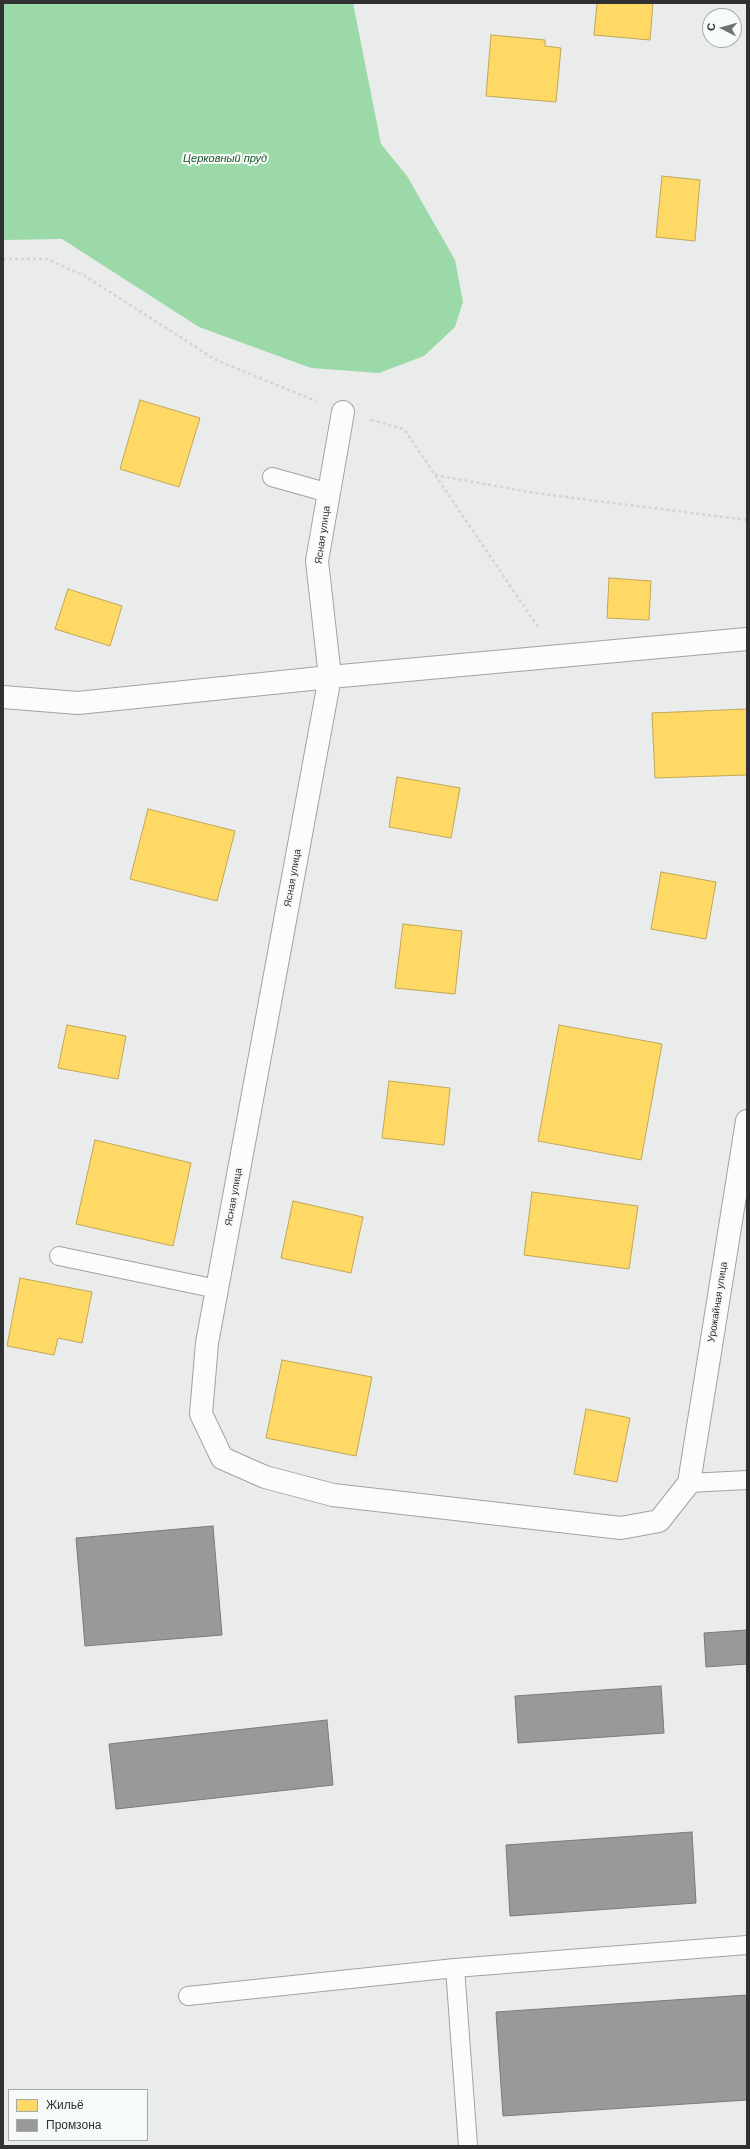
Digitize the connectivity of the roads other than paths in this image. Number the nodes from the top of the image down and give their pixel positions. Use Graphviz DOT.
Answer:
graph roads {
  1 [pos="343,412"];
  2 [pos="272,477"];
  3 [pos="329,493"];
  4 [pos="747,639"];
  5 [pos="330,677"];
  6 [pos="3,696"];
  7 [pos="747,1121"];
  8 [pos="59,1256"];
  9 [pos="217,1289"];
  10 [pos="747,1480"];
  11 [pos="689,1483"];
  12 [pos="747,1945"];
  13 [pos="456,1968"];
  14 [pos="188,1996"];
  15 [pos="468,2146"];
  1 -- 3 [label="street, Ясная улица"];
  2 -- 3 [label="lane"];
  3 -- 5 [label="street, Ясная улица"];
  4 -- 5 [label="street"];
  5 -- 6 [label="street"];
  5 -- 9 [label="street, Ясная улица"];
  7 -- 11 [label="street, Урожайная улица"];
  8 -- 9 [label="lane"];
  9 -- 11 [label="street, Ясная улица"];
  10 -- 11 [label="lane"];
  12 -- 13 [label="lane"];
  13 -- 14 [label="lane"];
  13 -- 15 [label="lane"];
}
